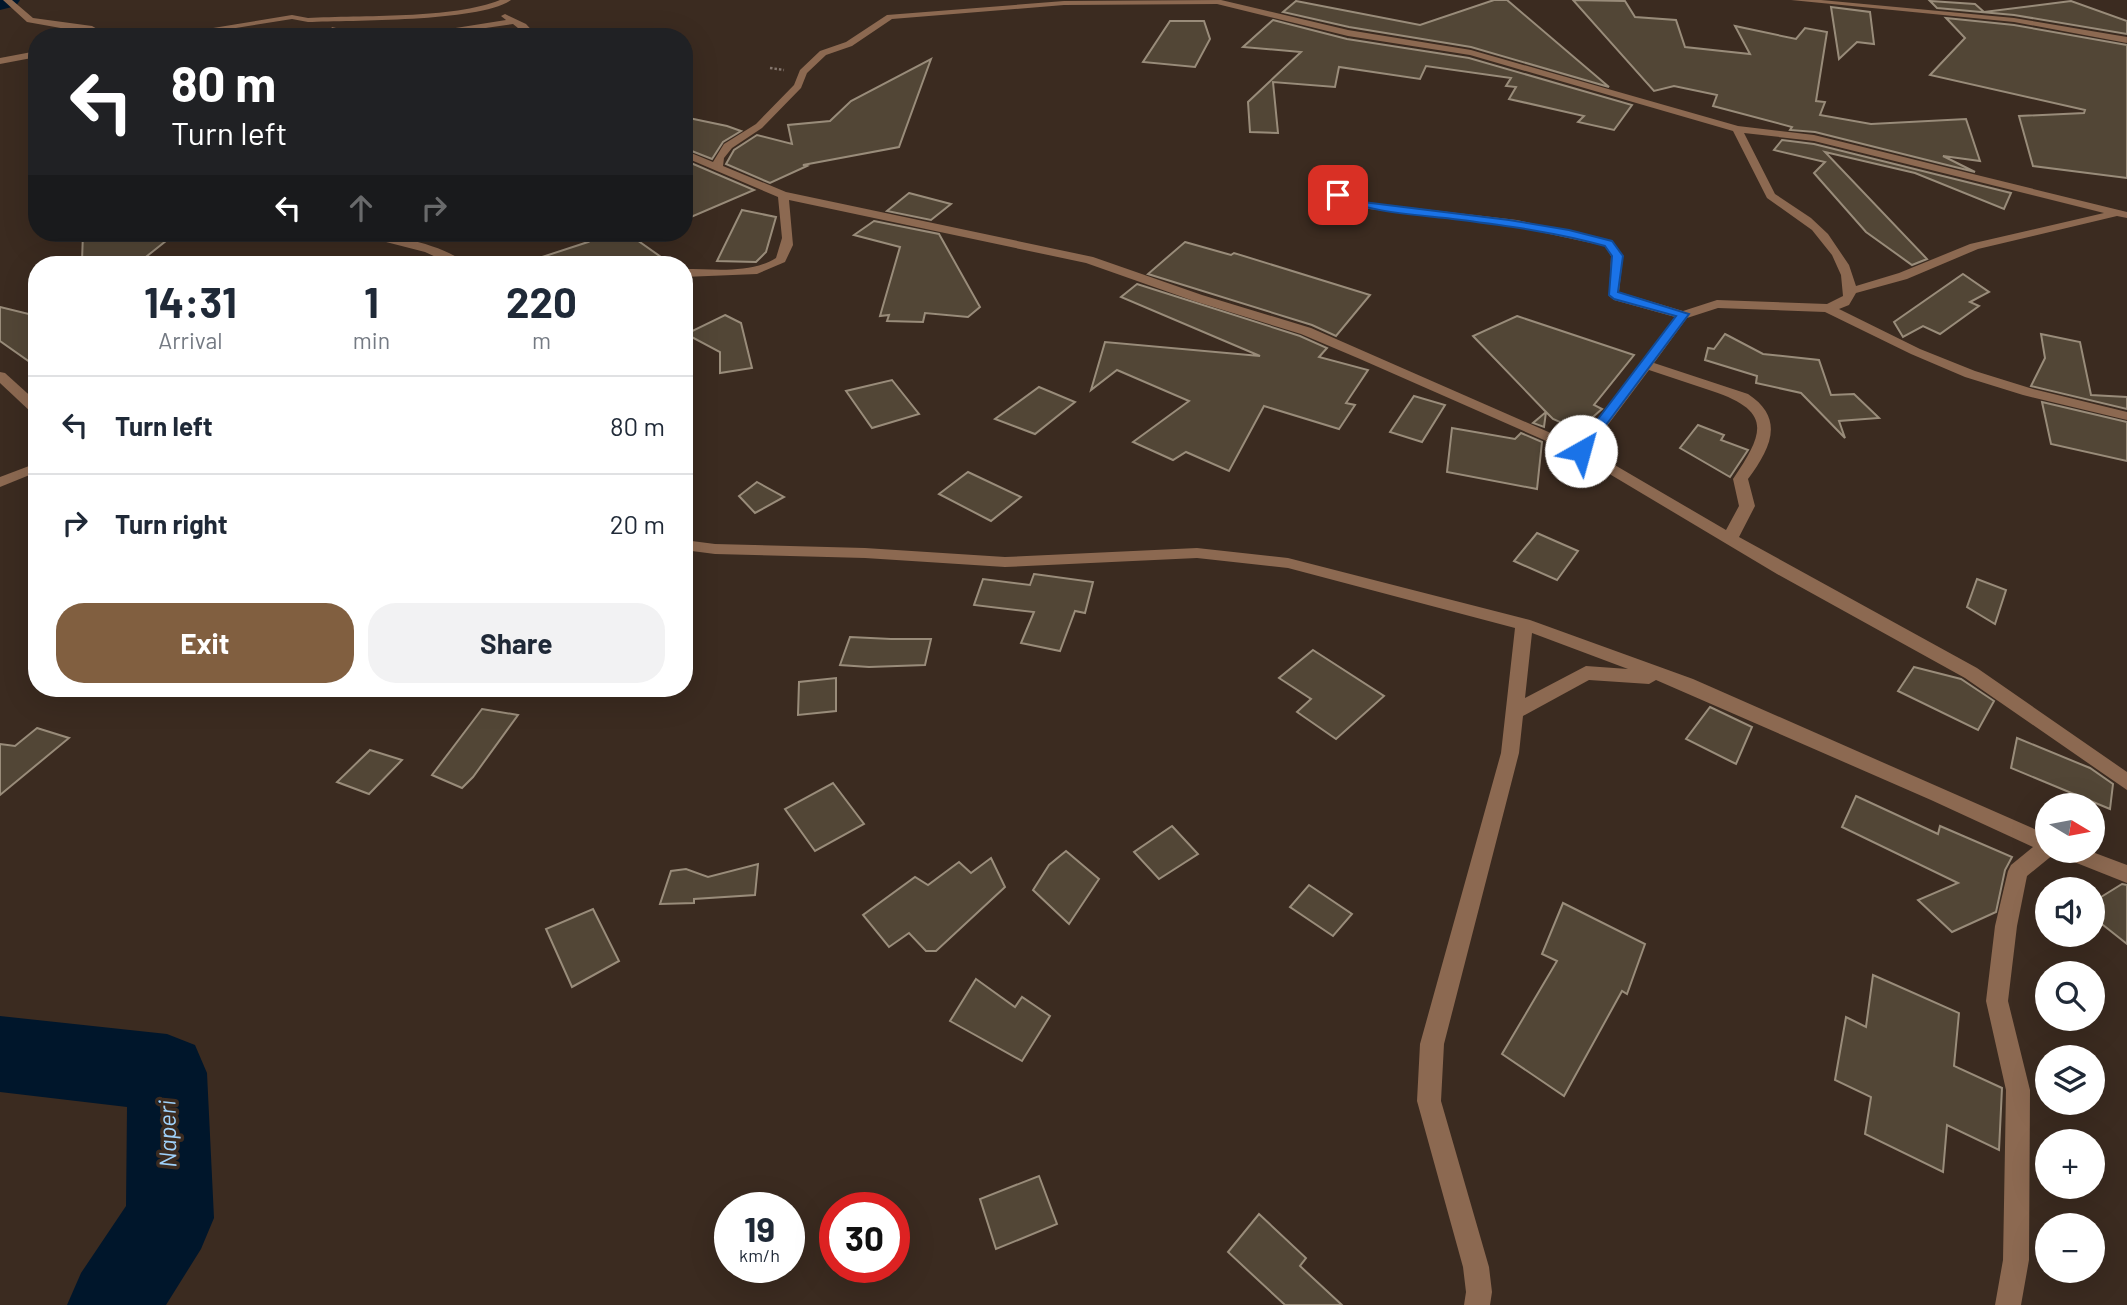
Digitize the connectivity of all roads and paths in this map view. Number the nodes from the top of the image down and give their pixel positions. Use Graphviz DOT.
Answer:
graph roads {
  1 [pos="483,0"];
  2 [pos="507,0"];
  3 [pos="1796,0"];
  4 [pos="1213,1"];
  5 [pos="10,2"];
  6 [pos="491,7"];
  7 [pos="514,21"];
  8 [pos="85,28"];
  9 [pos="220,28"];
  10 [pos="465,28"];
  11 [pos="523,28"];
  12 [pos="2127,40"];
  13 [pos="28,55"];
  14 [pos="0,61"];
  15 [pos="1737,129"];
  16 [pos="693,156"];
  17 [pos="718,166"];
  18 [pos="783,195"];
  19 [pos="1338,195"];
  20 [pos="2122,214"];
  21 [pos="398,242"];
  22 [pos="443,256"];
  23 [pos="693,273"];
  24 [pos="1851,291"];
  25 [pos="1827,308"];
  26 [pos="1683,314"];
  27 [pos="1647,365"];
  28 [pos="0,376"];
  29 [pos="28,402"];
  30 [pos="2127,416"];
  31 [pos="1581,451"];
  32 [pos="28,471"];
  33 [pos="0,482"];
  34 [pos="1730,538"];
  35 [pos="693,546"];
  36 [pos="1524,624"];
  37 [pos="1670,678"];
  38 [pos="1515,712"];
  39 [pos="2127,782"];
  40 [pos="2035,840"];
  41 [pos="2035,857"];
  42 [pos="2097,863"];
  43 [pos="2127,874"];
  44 [pos="1477,1305"];
  45 [pos="2008,1305"];
  1 -- 6 [label="street"];
  2 -- 6 [label="street"];
  3 -- 12 [label="street"];
  4 -- 15 [label="street"];
  4 -- 17 [label="street"];
  5 -- 8 [label="street"];
  6 -- 7 [label="street"];
  6 -- 9 [label="street"];
  7 -- 10 [label="street"];
  7 -- 11 [label="street"];
  13 -- 14 [label="street"];
  15 -- 20 [label="street"];
  15 -- 24 [label="street"];
  16 -- 17 [label="street"];
  17 -- 18 [label="street"];
  18 -- 23 [label="street"];
  18 -- 31 [label="street"];
  19 -- 26 [label="street"];
  20 -- 24 [label="street"];
  21 -- 22 [label="street"];
  24 -- 25 [label="street"];
  25 -- 26 [label="street"];
  25 -- 30 [label="street"];
  26 -- 27 [label="street"];
  27 -- 31 [label="street"];
  27 -- 34 [label="street"];
  28 -- 29 [label="street"];
  31 -- 34 [label="street"];
  32 -- 33 [label="street"];
  34 -- 39 [label="street"];
  35 -- 36 [label="street"];
  36 -- 37 [label="street"];
  36 -- 38 [label="street"];
  37 -- 38 [label="street"];
  37 -- 40 [label="street"];
  38 -- 44 [label="street"];
  41 -- 45 [label="street"];
  42 -- 43 [label="street"];
}
